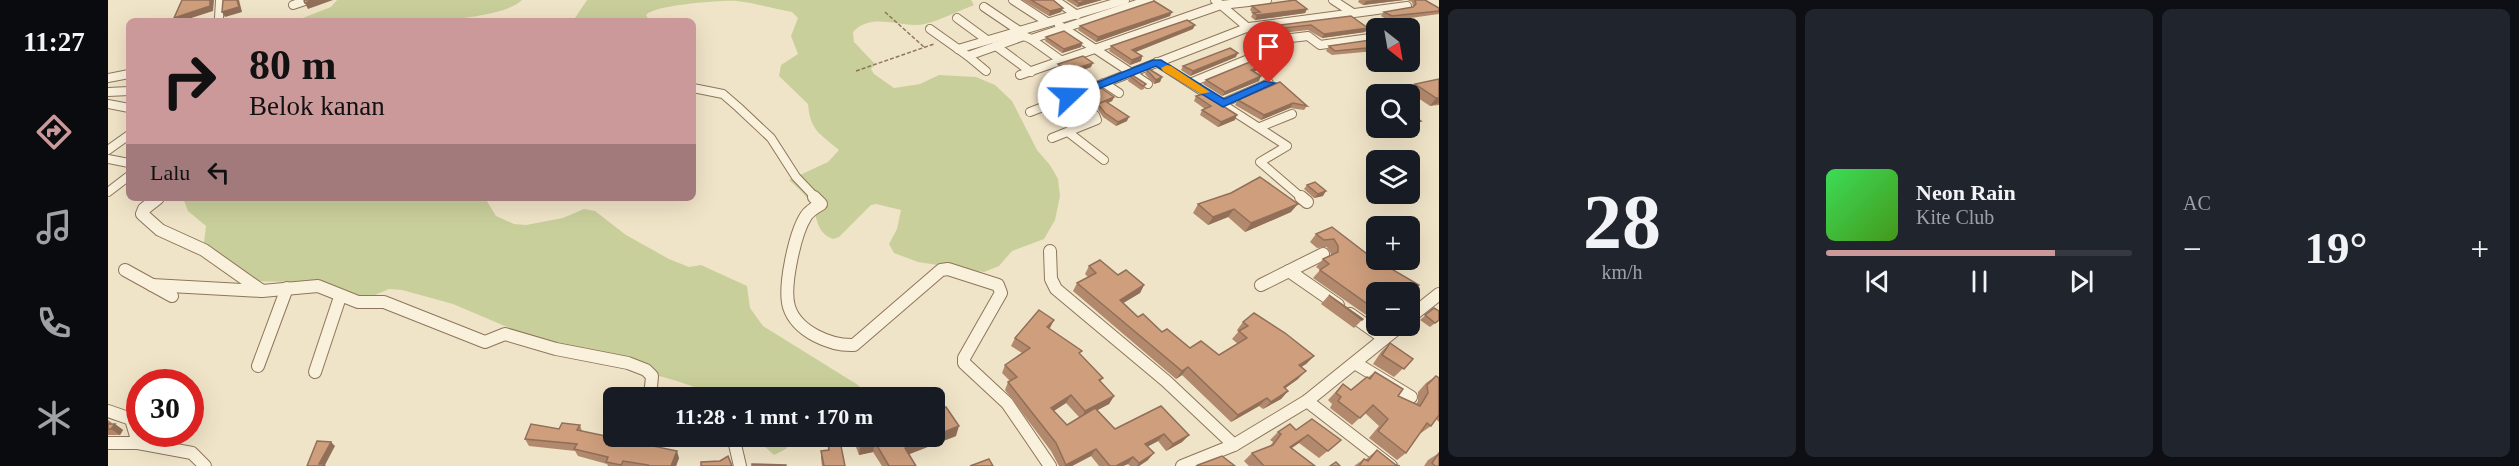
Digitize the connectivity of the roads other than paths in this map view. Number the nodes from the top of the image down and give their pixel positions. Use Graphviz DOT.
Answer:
graph roads {
  1 [pos="220,0"];
  2 [pos="308,0"];
  3 [pos="1013,0"];
  4 [pos="1055,0"];
  5 [pos="1094,0"];
  6 [pos="1125,0"];
  7 [pos="1149,0"];
  8 [pos="1267,0"];
  9 [pos="1333,0"];
  10 [pos="1218,3"];
  11 [pos="293,5"];
  12 [pos="1407,6"];
  13 [pos="984,7"];
  14 [pos="1105,7"];
  15 [pos="1353,13"];
  16 [pos="1077,15"];
  17 [pos="219,18"];
  18 [pos="957,18"];
  19 [pos="1051,22"];
  20 [pos="1249,27"];
  21 [pos="1062,28"];
  22 [pos="930,29"];
  23 [pos="1018,30"];
  24 [pos="1031,39"];
  25 [pos="1366,39"];
  26 [pos="987,40"];
  27 [pos="1265,40"];
  28 [pos="996,46"];
  29 [pos="958,50"];
  30 [pos="1093,50"];
  31 [pos="968,56"];
  32 [pos="1062,61"];
  33 [pos="1157,62"];
  34 [pos="986,71"];
  35 [pos="1031,72"];
  36 [pos="1131,72"];
  37 [pos="126,74"];
  38 [pos="1020,75"];
  39 [pos="111,77"];
  40 [pos="1104,83"];
  41 [pos="1190,83"];
  42 [pos="1269,83"];
  43 [pos="1148,84"];
  44 [pos="696,89"];
  45 [pos="108,90"];
  46 [pos="126,91"];
  47 [pos="1119,93"];
  48 [pos="1069,96"];
  49 [pos="1223,103"];
  50 [pos="108,104"];
  51 [pos="126,107"];
  52 [pos="1030,112"];
  53 [pos="1292,114"];
  54 [pos="1260,128"];
  55 [pos="1068,132"];
  56 [pos="126,137"];
  57 [pos="1052,138"];
  58 [pos="108,150"];
  59 [pos="108,159"];
  60 [pos="1104,160"];
  61 [pos="126,162"];
  62 [pos="126,178"];
  63 [pos="108,192"];
  64 [pos="154,201"];
  65 [pos="1307,202"];
  66 [pos="1050,251"];
  67 [pos="1323,254"];
  68 [pos="125,270"];
  69 [pos="1289,271"];
  70 [pos="152,285"];
  71 [pos="1261,285"];
  72 [pos="287,288"];
  73 [pos="262,291"];
  74 [pos="1439,294"];
  75 [pos="172,296"];
  76 [pos="340,297"];
  77 [pos="1420,309"];
  78 [pos="1387,336"];
  79 [pos="1384,338"];
  80 [pos="1355,363"];
  81 [pos="258,366"];
  82 [pos="315,372"];
  83 [pos="651,387"];
  84 [pos="1411,397"];
  85 [pos="1307,401"];
  86 [pos="108,411"];
  87 [pos="126,415"];
  88 [pos="108,443"];
  89 [pos="126,443"];
  90 [pos="1234,445"];
  91 [pos="160,447"];
  92 [pos="736,447"];
  93 [pos="205,466"];
  94 [pos="740,466"];
  95 [pos="1050,466"];
  96 [pos="1182,466"];
  97 [pos="1391,466"];
  1 -- 17 [label="street"];
  2 -- 11 [label="street"];
  3 -- 19 [label="street"];
  4 -- 16 [label="street"];
  5 -- 14 [label="street"];
  6 -- 14 [label="street"];
  7 -- 21 [label="street"];
  8 -- 10 [label="street"];
  9 -- 15 [label="street"];
  10 -- 20 [label="street"];
  10 -- 30 [label="street"];
  12 -- 15 [label="street"];
  13 -- 23 [label="street"];
  14 -- 16 [label="street"];
  15 -- 20 [label="street"];
  16 -- 19 [label="street"];
  18 -- 26 [label="street"];
  19 -- 21 [label="street"];
  19 -- 23 [label="street"];
  20 -- 27 [label="street"];
  20 -- 33 [label="street"];
  21 -- 24 [label="street"];
  21 -- 30 [label="street"];
  22 -- 29 [label="street"];
  23 -- 26 [label="street"];
  24 -- 28 [label="street"];
  24 -- 32 [label="street"];
  25 -- 27 [label="street"];
  26 -- 29 [label="street"];
  27 -- 41 [label="street"];
  28 -- 31 [label="street"];
  28 -- 35 [label="street"];
  29 -- 31 [label="street"];
  30 -- 32 [label="street"];
  30 -- 36 [label="street"];
  31 -- 34 [label="street"];
  32 -- 35 [label="street"];
  33 -- 36 [label="street"];
  33 -- 41 [label="street"];
  35 -- 38 [label="street"];
  36 -- 40 [label="street"];
  36 -- 43 [label="street"];
  37 -- 39 [label="street"];
  39 -- 45 [label="street"];
  40 -- 47 [label="street"];
  40 -- 48 [label="street"];
  41 -- 49 [label="street"];
  42 -- 49 [label="street"];
  44 -- 95 [label="street"];
  45 -- 46 [label="street"];
  48 -- 52 [label="street"];
  48 -- 55 [label="street"];
  49 -- 54 [label="street"];
  50 -- 51 [label="street"];
  53 -- 54 [label="street"];
  54 -- 65 [label="street"];
  55 -- 57 [label="street"];
  55 -- 60 [label="street"];
  56 -- 58 [label="street"];
  59 -- 61 [label="street"];
  62 -- 63 [label="street"];
  64 -- 73 [label="street"];
  66 -- 90 [label="street"];
  67 -- 69 [label="street"];
  68 -- 70 [label="street"];
  69 -- 71 [label="street"];
  69 -- 79 [label="street"];
  70 -- 73 [label="street"];
  70 -- 75 [label="street"];
  72 -- 73 [label="street"];
  72 -- 76 [label="street"];
  72 -- 81 [label="street"];
  74 -- 77 [label="street"];
  76 -- 82 [label="street"];
  76 -- 83 [label="street"];
  78 -- 79 [label="street"];
  79 -- 80 [label="street"];
  80 -- 84 [label="street"];
  80 -- 85 [label="street"];
  85 -- 90 [label="street"];
  85 -- 97 [label="street"];
  86 -- 87 [label="street"];
  88 -- 89 [label="street"];
  90 -- 96 [label="street"];
  91 -- 93 [label="street"];
  92 -- 94 [label="street"];
}
